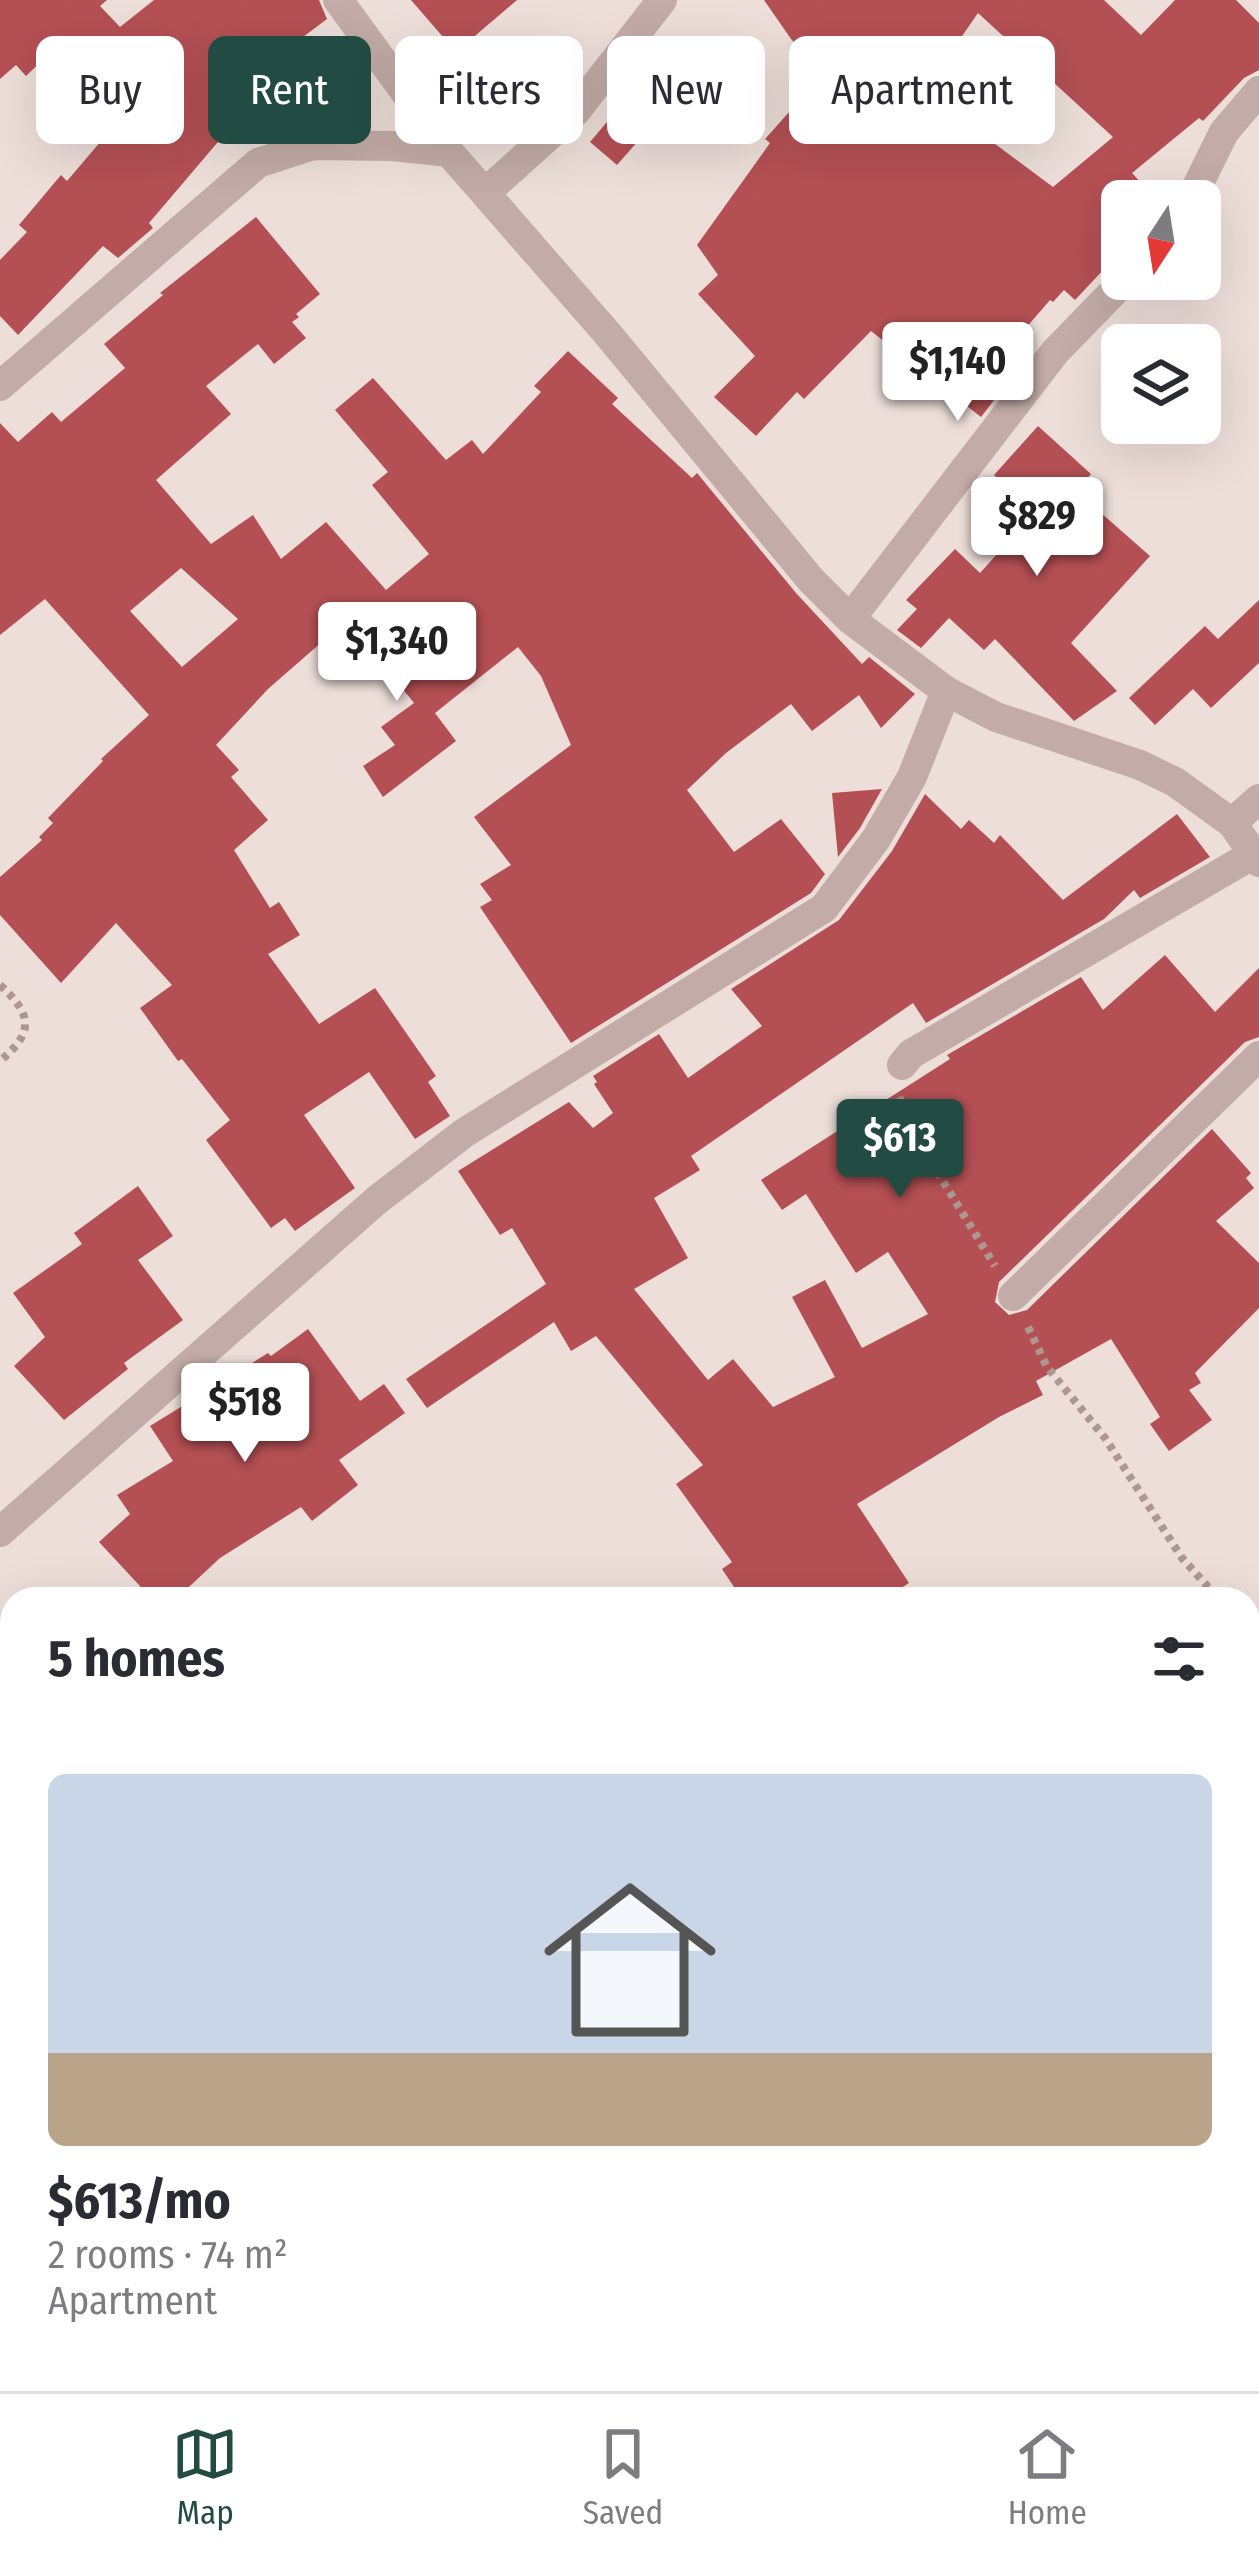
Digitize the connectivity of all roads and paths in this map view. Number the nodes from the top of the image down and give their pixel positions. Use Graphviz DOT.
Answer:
graph roads {
  1 [pos="338,0"];
  2 [pos="662,0"];
  3 [pos="1259,91"];
  4 [pos="449,152"];
  5 [pos="1200,180"];
  6 [pos="485,193"];
  7 [pos="1106,300"];
  8 [pos="0,386"];
  9 [pos="850,619"];
  10 [pos="946,692"];
  11 [pos="1259,799"];
  12 [pos="1232,823"];
  13 [pos="1256,859"];
  14 [pos="0,985"];
  15 [pos="1259,1056"];
  16 [pos="0,1061"];
  17 [pos="902,1065"];
  18 [pos="1013,1296"];
  19 [pos="0,1532"];
  20 [pos="1209,1587"];
  1 -- 4 [label="street"];
  2 -- 6 [label="street"];
  3 -- 5 [label="street"];
  4 -- 6 [label="street"];
  4 -- 8 [label="street"];
  6 -- 9 [label="street"];
  7 -- 9 [label="street"];
  9 -- 10 [label="street"];
  10 -- 12 [label="street"];
  10 -- 19 [label="street"];
  11 -- 12 [label="street"];
  12 -- 13 [label="street"];
  13 -- 17 [label="street"];
  14 -- 16 [label="path"];
  15 -- 18 [label="street"];
  17 -- 18 [label="path"];
  18 -- 20 [label="path"];
}
